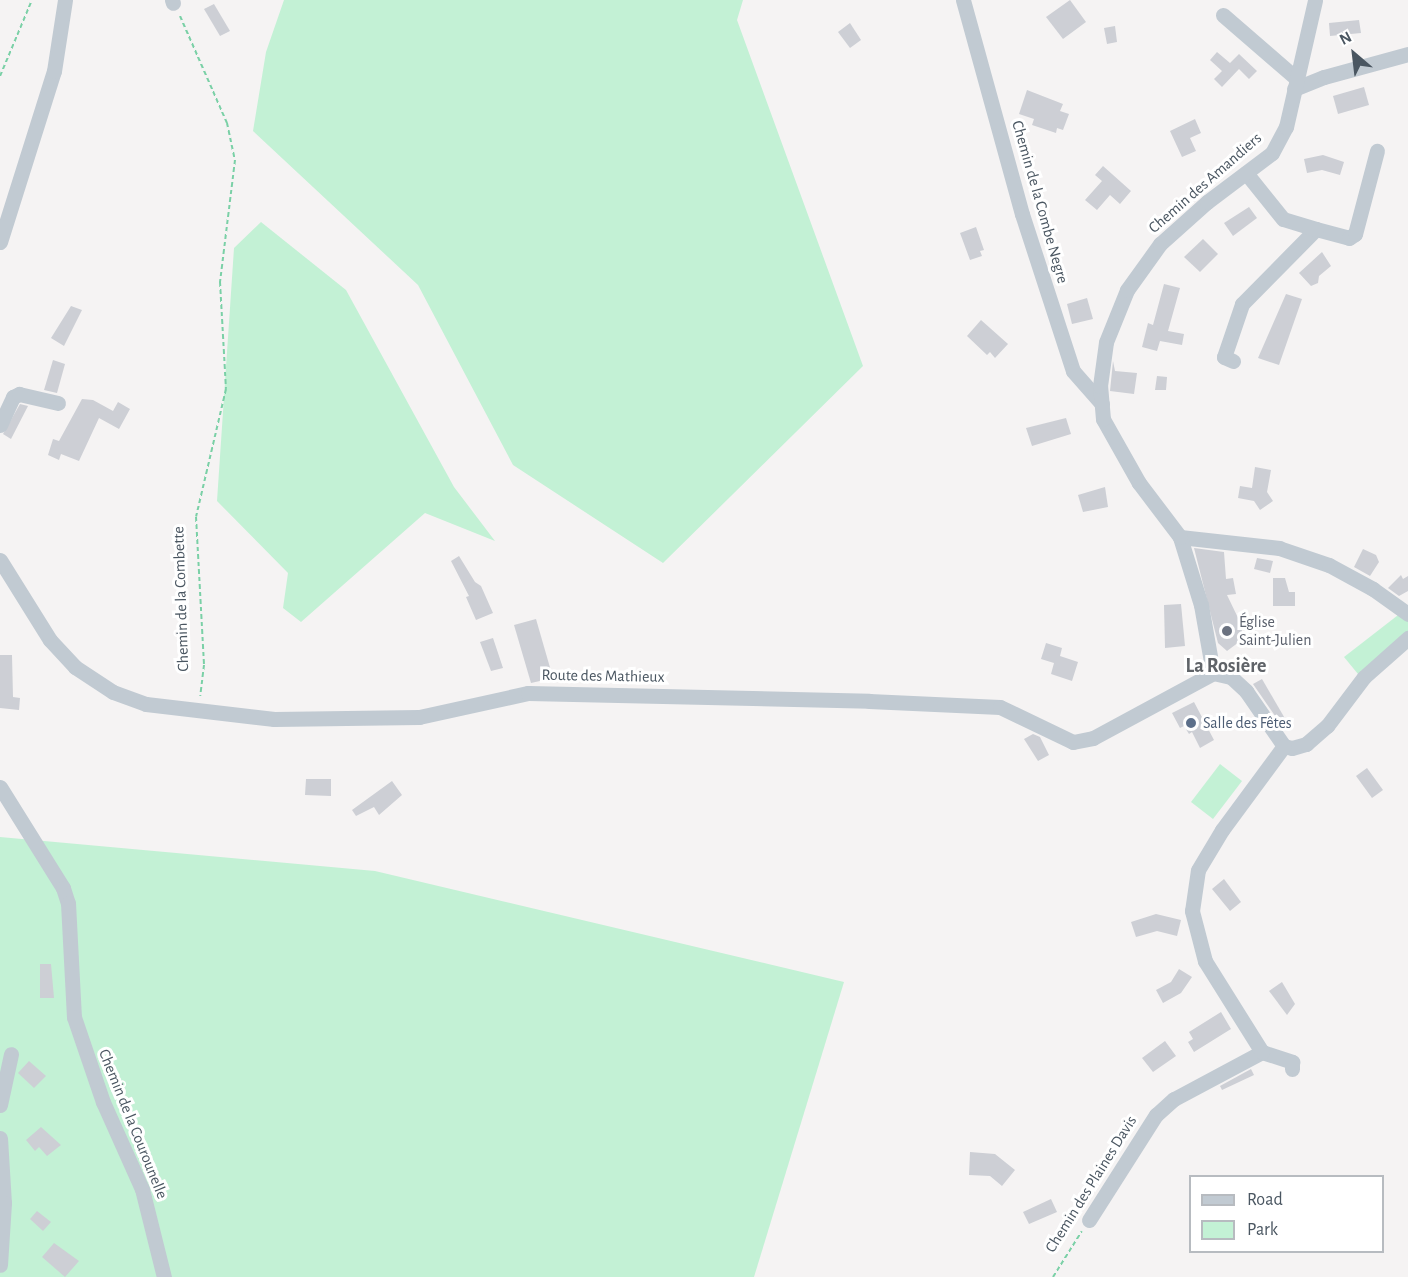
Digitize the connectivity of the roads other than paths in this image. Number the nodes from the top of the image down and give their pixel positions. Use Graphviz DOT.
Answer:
graph roads {
  1 [pos="65,0"];
  2 [pos="963,0"];
  3 [pos="1315,0"];
  4 [pos="1222,15"];
  5 [pos="1408,54"];
  6 [pos="1295,84"];
  7 [pos="1377,151"];
  8 [pos="1246,172"];
  9 [pos="1316,229"];
  10 [pos="0,242"];
  11 [pos="1233,362"];
  12 [pos="58,403"];
  13 [pos="1102,404"];
  14 [pos="0,425"];
  15 [pos="1180,537"];
  16 [pos="0,560"];
  17 [pos="1408,614"];
  18 [pos="1408,638"];
  19 [pos="1213,674"];
  20 [pos="1284,746"];
  21 [pos="0,787"];
  22 [pos="1262,1052"];
  23 [pos="11,1054"];
  24 [pos="1292,1069"];
  25 [pos="0,1105"];
  26 [pos="0,1138"];
  27 [pos="1089,1220"];
  28 [pos="0,1265"];
  29 [pos="164,1277"];
  1 -- 10 [label="street"];
  2 -- 13 [label="street, Chemin de la Combe Negre"];
  3 -- 6 [label="street, Chemin des Amandiers"];
  4 -- 6 [label="street"];
  5 -- 6 [label="street"];
  6 -- 8 [label="street, Chemin des Amandiers"];
  7 -- 9 [label="street"];
  8 -- 9 [label="street"];
  8 -- 13 [label="street, Chemin des Amandiers"];
  9 -- 11 [label="street"];
  12 -- 14 [label="street"];
  13 -- 15 [label="street, Chemin des Amandiers"];
  15 -- 17 [label="street"];
  15 -- 19 [label="street, Chemin des Amandiers"];
  16 -- 19 [label="street, Route des Mathieux"];
  18 -- 20 [label="street"];
  19 -- 20 [label="street"];
  20 -- 22 [label="street"];
  21 -- 29 [label="street, Chemin de la Courounelle"];
  22 -- 24 [label="street"];
  22 -- 27 [label="street, Chemin des Plaines Davis"];
  23 -- 25 [label="street"];
  26 -- 28 [label="street"];
}
